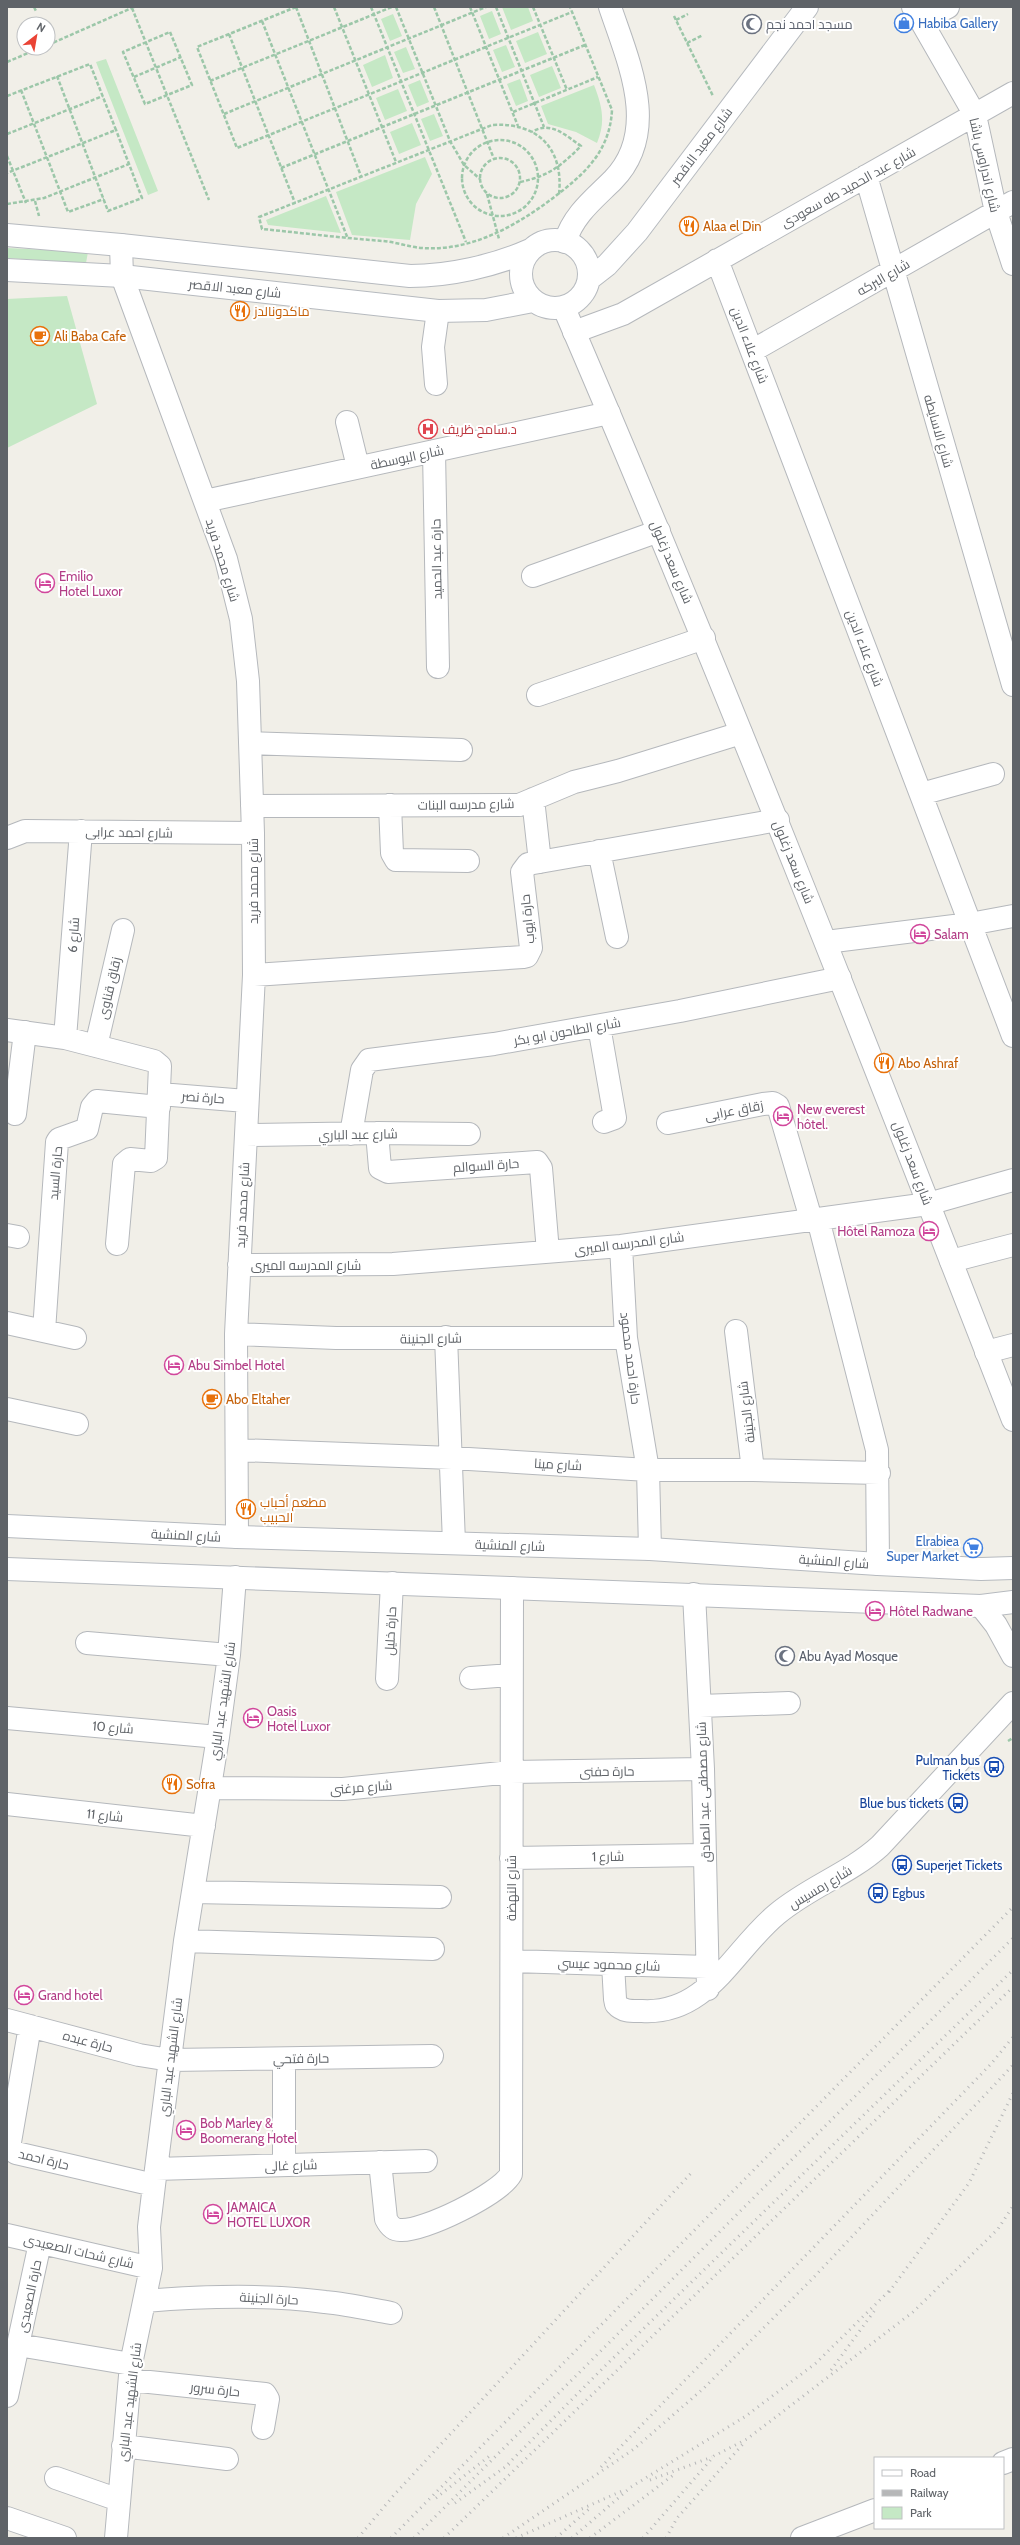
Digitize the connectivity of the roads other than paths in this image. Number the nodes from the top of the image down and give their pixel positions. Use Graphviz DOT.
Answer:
graph roads {
  1 [pos="610,7"];
  2 [pos="806,7"];
  3 [pos="948,7"];
  4 [pos="917,14"];
  5 [pos="1013,93"];
  6 [pos="975,115"];
  7 [pos="866,176"];
  8 [pos="1004,207"];
  9 [pos="7,235"];
  10 [pos="565,242"];
  11 [pos="121,245"];
  12 [pos="530,250"];
  13 [pos="717,260"];
  14 [pos="1013,264"];
  15 [pos="7,270"];
  16 [pos="893,271"];
  17 [pos="122,276"];
  18 [pos="589,279"];
  19 [pos="533,302"];
  20 [pos="564,308"];
  21 [pos="438,311"];
  22 [pos="574,332"];
  23 [pos="752,351"];
  24 [pos="436,384"];
  25 [pos="609,413"];
  26 [pos="347,422"];
  27 [pos="434,451"];
  28 [pos="358,467"];
  29 [pos="205,501"];
  30 [pos="659,532"];
  31 [pos="533,576"];
  32 [pos="704,638"];
  33 [pos="438,667"];
  34 [pos="1013,685"];
  35 [pos="538,695"];
  36 [pos="741,733"];
  37 [pos="250,743"];
  38 [pos="461,750"];
  39 [pos="992,774"];
  40 [pos="921,794"];
  41 [pos="533,799"];
  42 [pos="390,805"];
  43 [pos="252,806"];
  44 [pos="778,820"];
  45 [pos="81,831"];
  46 [pos="253,833"];
  47 [pos="7,838"];
  48 [pos="599,852"];
  49 [pos="468,861"];
  50 [pos="540,862"];
  51 [pos="1013,916"];
  52 [pos="970,924"];
  53 [pos="123,930"];
  54 [pos="617,937"];
  55 [pos="826,942"];
  56 [pos="254,975"];
  57 [pos="840,978"];
  58 [pos="599,1026"];
  59 [pos="16,1031"];
  60 [pos="1013,1036"];
  61 [pos="65,1038"];
  62 [pos="96,1046"];
  63 [pos="159,1101"];
  64 [pos="246,1101"];
  65 [pos="15,1114"];
  66 [pos="604,1122"];
  67 [pos="668,1123"];
  68 [pos="377,1133"];
  69 [pos="352,1134"];
  70 [pos="469,1134"];
  71 [pos="246,1135"];
  72 [pos="1013,1180"];
  73 [pos="928,1204"];
  74 [pos="814,1219"];
  75 [pos="117,1244"];
  76 [pos="621,1246"];
  77 [pos="1013,1246"];
  78 [pos="548,1252"];
  79 [pos="951,1261"];
  80 [pos="239,1265"];
  81 [pos="7,1323"];
  82 [pos="44,1331"];
  83 [pos="736,1331"];
  84 [pos="236,1334"];
  85 [pos="446,1337"];
  86 [pos="74,1338"];
  87 [pos="626,1338"];
  88 [pos="1013,1345"];
  89 [pos="986,1352"];
  90 [pos="7,1409"];
  91 [pos="1013,1420"];
  92 [pos="77,1424"];
  93 [pos="238,1450"];
  94 [pos="452,1458"];
  95 [pos="648,1470"];
  96 [pos="753,1470"];
  97 [pos="879,1473"];
  98 [pos="7,1526"];
  99 [pos="237,1538"];
  100 [pos="454,1543"];
  101 [pos="650,1549"];
  102 [pos="878,1564"];
  103 [pos="1013,1568"];
  104 [pos="7,1569"];
  105 [pos="236,1577"];
  106 [pos="392,1583"];
  107 [pos="512,1588"];
  108 [pos="694,1594"];
  109 [pos="1013,1602"];
  110 [pos="981,1606"];
  111 [pos="87,1643"];
  112 [pos="229,1655"];
  113 [pos="1013,1656"];
  114 [pos="511,1675"];
  115 [pos="471,1678"];
  116 [pos="387,1679"];
  117 [pos="789,1703"];
  118 [pos="1013,1703"];
  119 [pos="700,1706"];
  120 [pos="7,1718"];
  121 [pos="218,1736"];
  122 [pos="703,1769"];
  123 [pos="511,1772"];
  124 [pos="210,1788"];
  125 [pos="7,1804"];
  126 [pos="204,1826"];
  127 [pos="705,1854"];
  128 [pos="511,1858"];
  129 [pos="193,1892"];
  130 [pos="440,1897"];
  131 [pos="185,1941"];
  132 [pos="433,1949"];
  133 [pos="512,1962"];
  134 [pos="612,1964"];
  135 [pos="707,1967"];
  136 [pos="708,1989"];
  137 [pos="7,2020"];
  138 [pos="30,2026"];
  139 [pos="432,2056"];
  140 [pos="284,2059"];
  141 [pos="170,2060"];
  142 [pos="426,2161"];
  143 [pos="380,2162"];
  144 [pos="284,2165"];
  145 [pos="155,2177"];
  146 [pos="7,2235"];
  147 [pos="40,2243"];
  148 [pos="151,2268"];
  149 [pos="145,2301"];
  150 [pos="391,2314"];
  151 [pos="18,2345"];
  152 [pos="131,2372"];
  153 [pos="7,2396"];
  154 [pos="263,2428"];
  155 [pos="123,2446"];
  156 [pos="227,2459"];
  157 [pos="56,2478"];
  158 [pos="119,2500"];
  159 [pos="874,2510"];
  160 [pos="7,2518"];
  161 [pos="65,2538"];
  162 [pos="116,2538"];
  163 [pos="802,2538"];
  1 -- 10 [label="street"];
  2 -- 18 [label="street, شارع معبد الاقصر"];
  3 -- 4 [label="street"];
  4 -- 6 [label="street, شارع اندراوس باشا"];
  5 -- 6 [label="street, شارع عبد الحميد طه سعودى"];
  6 -- 7 [label="street, شارع عبد الحميد طه سعودى"];
  6 -- 8 [label="street, شارع اندراوس باشا"];
  7 -- 13 [label="street, شارع عبد الحميد طه سعودى"];
  7 -- 16 [label="street, شارع الاسايطه"];
  8 -- 14 [label="street, شارع اندراوس باشا"];
  8 -- 16 [label="street, شارع البركه"];
  9 -- 11 [label="street"];
  10 -- 12 [label="street"];
  10 -- 18 [label="street"];
  11 -- 12 [label="street"];
  11 -- 17 [label="street, شارع محمد فريد"];
  12 -- 19 [label="street"];
  13 -- 22 [label="street, شارع عبد الحميد طه سعودى"];
  13 -- 23 [label="street, شارع علاء الدين"];
  15 -- 17 [label="street, شارع معبد الاقصر"];
  16 -- 23 [label="street, شارع البركه"];
  16 -- 34 [label="street, شارع الاسايطه"];
  17 -- 21 [label="street, شارع معبد الاقصر"];
  17 -- 29 [label="street, شارع محمد فريد"];
  18 -- 20 [label="street"];
  19 -- 20 [label="street"];
  19 -- 21 [label="street, شارع معبد الاقصر"];
  20 -- 22 [label="street, شارع سعد زغلول"];
  21 -- 24 [label="street"];
  22 -- 25 [label="street, شارع سعد زغلول"];
  23 -- 40 [label="street, شارع علاء الدين"];
  25 -- 27 [label="street, شارع البوسطة"];
  25 -- 30 [label="street, شارع سعد زغلول"];
  26 -- 28 [label="street"];
  27 -- 28 [label="street, شارع البوسطة"];
  27 -- 33 [label="street, حارة عبد الحميد"];
  28 -- 29 [label="street, شارع البوسطة"];
  29 -- 37 [label="street, شارع محمد فريد"];
  30 -- 31 [label="street"];
  30 -- 32 [label="street, شارع سعد زغلول"];
  32 -- 35 [label="street"];
  32 -- 36 [label="street, شارع سعد زغلول"];
  36 -- 41 [label="street, شارع مدرسه البنات"];
  36 -- 44 [label="street, شارع سعد زغلول"];
  37 -- 38 [label="street"];
  37 -- 43 [label="street, شارع محمد فريد"];
  39 -- 40 [label="street"];
  40 -- 52 [label="street, شارع علاء الدين"];
  41 -- 42 [label="street, شارع مدرسه البنات"];
  41 -- 50 [label="street"];
  42 -- 43 [label="street, شارع مدرسه البنات"];
  42 -- 49 [label="street"];
  43 -- 46 [label="street, شارع محمد فريد"];
  44 -- 48 [label="street, حارة ايوب"];
  44 -- 55 [label="street, شارع سعد زغلول"];
  45 -- 46 [label="street, شارع احمد عرابى"];
  45 -- 47 [label="street, شارع احمد عرابى"];
  45 -- 61 [label="street, شارع 6"];
  46 -- 56 [label="street, شارع محمد فريد"];
  48 -- 50 [label="street, حارة ايوب"];
  48 -- 54 [label="street"];
  50 -- 56 [label="street, حارة ايوب"];
  51 -- 52 [label="street"];
  52 -- 55 [label="street"];
  52 -- 60 [label="street, شارع علاء الدين"];
  53 -- 62 [label="street, زقاق قناوى"];
  55 -- 57 [label="street, شارع سعد زغلول"];
  56 -- 64 [label="street, شارع محمد فريد"];
  57 -- 58 [label="street, شارع الطاحون ابو بكر"];
  57 -- 73 [label="street, شارع سعد زغلول"];
  58 -- 66 [label="street"];
  58 -- 69 [label="street, شارع الطاحون ابو بكر"];
  59 -- 61 [label="street"];
  59 -- 65 [label="street"];
  61 -- 62 [label="street"];
  62 -- 63 [label="street"];
  63 -- 64 [label="street, حارة نصر"];
  63 -- 75 [label="street"];
  63 -- 82 [label="street, حارة السيد"];
  64 -- 71 [label="street, شارع محمد فريد"];
  67 -- 74 [label="street, زقاق عرابى"];
  68 -- 69 [label="street, شارع عبد الباري"];
  68 -- 70 [label="street, شارع عبد الباري"];
  68 -- 78 [label="street, حارة السوالم"];
  69 -- 71 [label="street, شارع عبد الباري"];
  71 -- 80 [label="street, شارع محمد فريد"];
  72 -- 73 [label="street, شارع المدرسه الميرى"];
  73 -- 74 [label="street, شارع المدرسه الميرى"];
  73 -- 79 [label="street, شارع سعد زغلول"];
  74 -- 76 [label="street, شارع المدرسه الميرى"];
  74 -- 97 [label="street"];
  76 -- 78 [label="street, شارع المدرسه الميرى"];
  76 -- 87 [label="street, حارة احمد محمود"];
  77 -- 79 [label="street"];
  78 -- 80 [label="street, شارع المدرسه الميرى"];
  79 -- 89 [label="street, شارع سعد زغلول"];
  80 -- 84 [label="street, شارع محمد فريد"];
  81 -- 82 [label="street"];
  82 -- 86 [label="street"];
  83 -- 96 [label="street, شارع الجنينة"];
  84 -- 85 [label="street, شارع الجنينة"];
  84 -- 93 [label="street, شارع محمد فريد"];
  85 -- 87 [label="street, شارع الجنينة"];
  85 -- 94 [label="street"];
  87 -- 95 [label="street, حارة احمد محمود"];
  88 -- 89 [label="street"];
  89 -- 91 [label="street, شارع سعد زغلول"];
  90 -- 92 [label="street"];
  93 -- 94 [label="street, شارع مينا"];
  93 -- 99 [label="street, شارع محمد فريد"];
  94 -- 95 [label="street, شارع مينا"];
  94 -- 100 [label="street"];
  95 -- 96 [label="street, شارع مينا"];
  95 -- 101 [label="street, حارة احمد محمود"];
  96 -- 97 [label="street, شارع مينا"];
  97 -- 102 [label="street"];
  98 -- 99 [label="street, شارع المنشية"];
  99 -- 100 [label="street, شارع المنشية"];
  100 -- 101 [label="street, شارع المنشية"];
  101 -- 102 [label="street, شارع المنشية"];
  102 -- 103 [label="street, شارع المنشية"];
  104 -- 105 [label="street"];
  105 -- 106 [label="street"];
  105 -- 112 [label="street, شارع الشهيد عبد الباري"];
  106 -- 107 [label="street"];
  106 -- 116 [label="street, حارة خليل"];
  107 -- 108 [label="street"];
  107 -- 114 [label="street, شارع النهضة"];
  108 -- 110 [label="street"];
  108 -- 119 [label="street, شارع مصطفى عبد الصادق"];
  109 -- 110 [label="street"];
  110 -- 113 [label="street"];
  111 -- 112 [label="street"];
  112 -- 121 [label="street, شارع الشهيد عبد الباري"];
  114 -- 115 [label="street"];
  114 -- 123 [label="street, شارع النهضة"];
  117 -- 119 [label="street"];
  118 -- 136 [label="street, شارع رمسيس"];
  119 -- 122 [label="street, شارع مصطفى عبد الصادق"];
  120 -- 121 [label="street, شارع 10"];
  121 -- 124 [label="street, شارع الشهيد عبد الباري"];
  122 -- 123 [label="street, حارة حفنى"];
  122 -- 127 [label="street, شارع مصطفى عبد الصادق"];
  123 -- 124 [label="street, شارع مرغنى"];
  123 -- 128 [label="street, شارع النهضة"];
  124 -- 126 [label="street, شارع الشهيد عبد الباري"];
  125 -- 126 [label="street, شارع 11"];
  126 -- 129 [label="street, شارع الشهيد عبد الباري"];
  127 -- 128 [label="street, شارع 1"];
  127 -- 135 [label="street, شارع مصطفى عبد الصادق"];
  128 -- 133 [label="street, شارع النهضة"];
  129 -- 130 [label="street"];
  129 -- 131 [label="street, شارع الشهيد عبد الباري"];
  131 -- 132 [label="street"];
  131 -- 141 [label="street, شارع الشهيد عبد الباري"];
  133 -- 134 [label="street, شارع محمود عيسي"];
  133 -- 143 [label="street, شارع النهضة"];
  134 -- 135 [label="street, شارع محمود عيسي"];
  134 -- 136 [label="street, شارع رمسيس"];
  135 -- 136 [label="street, شارع مصطفى عبد الصادق"];
  137 -- 138 [label="street, حارة عبده"];
  138 -- 141 [label="street, حارة عبده"];
  138 -- 145 [label="street, حارة احمد"];
  139 -- 140 [label="street, حارة فتحي"];
  140 -- 141 [label="street, حارة فتحي"];
  140 -- 144 [label="street"];
  141 -- 145 [label="street, شارع الشهيد عبد الباري"];
  142 -- 143 [label="street, شارع غالى"];
  143 -- 144 [label="street, شارع غالى"];
  144 -- 145 [label="street, شارع غالى"];
  145 -- 148 [label="street, شارع الشهيد عبد الباري"];
  146 -- 147 [label="street, شارع شحات الصعيدى"];
  147 -- 148 [label="street, شارع شحات الصعيدى"];
  147 -- 151 [label="street, حارة الصعيدى"];
  148 -- 149 [label="street, شارع الشهيد عبد الباري"];
  149 -- 150 [label="street, حارة الجنينة"];
  149 -- 152 [label="street, شارع الشهيد عبد الباري"];
  151 -- 152 [label="street"];
  151 -- 153 [label="street, حارة الصعيدى"];
  152 -- 154 [label="street, حارة سرور"];
  152 -- 155 [label="street, شارع الشهيد عبد الباري"];
  155 -- 156 [label="street"];
  155 -- 158 [label="street, شارع الشهيد عبد الباري"];
  157 -- 158 [label="street"];
  158 -- 162 [label="street, شارع الشهيد عبد الباري"];
  159 -- 163 [label="street"];
  160 -- 161 [label="street"];
}
